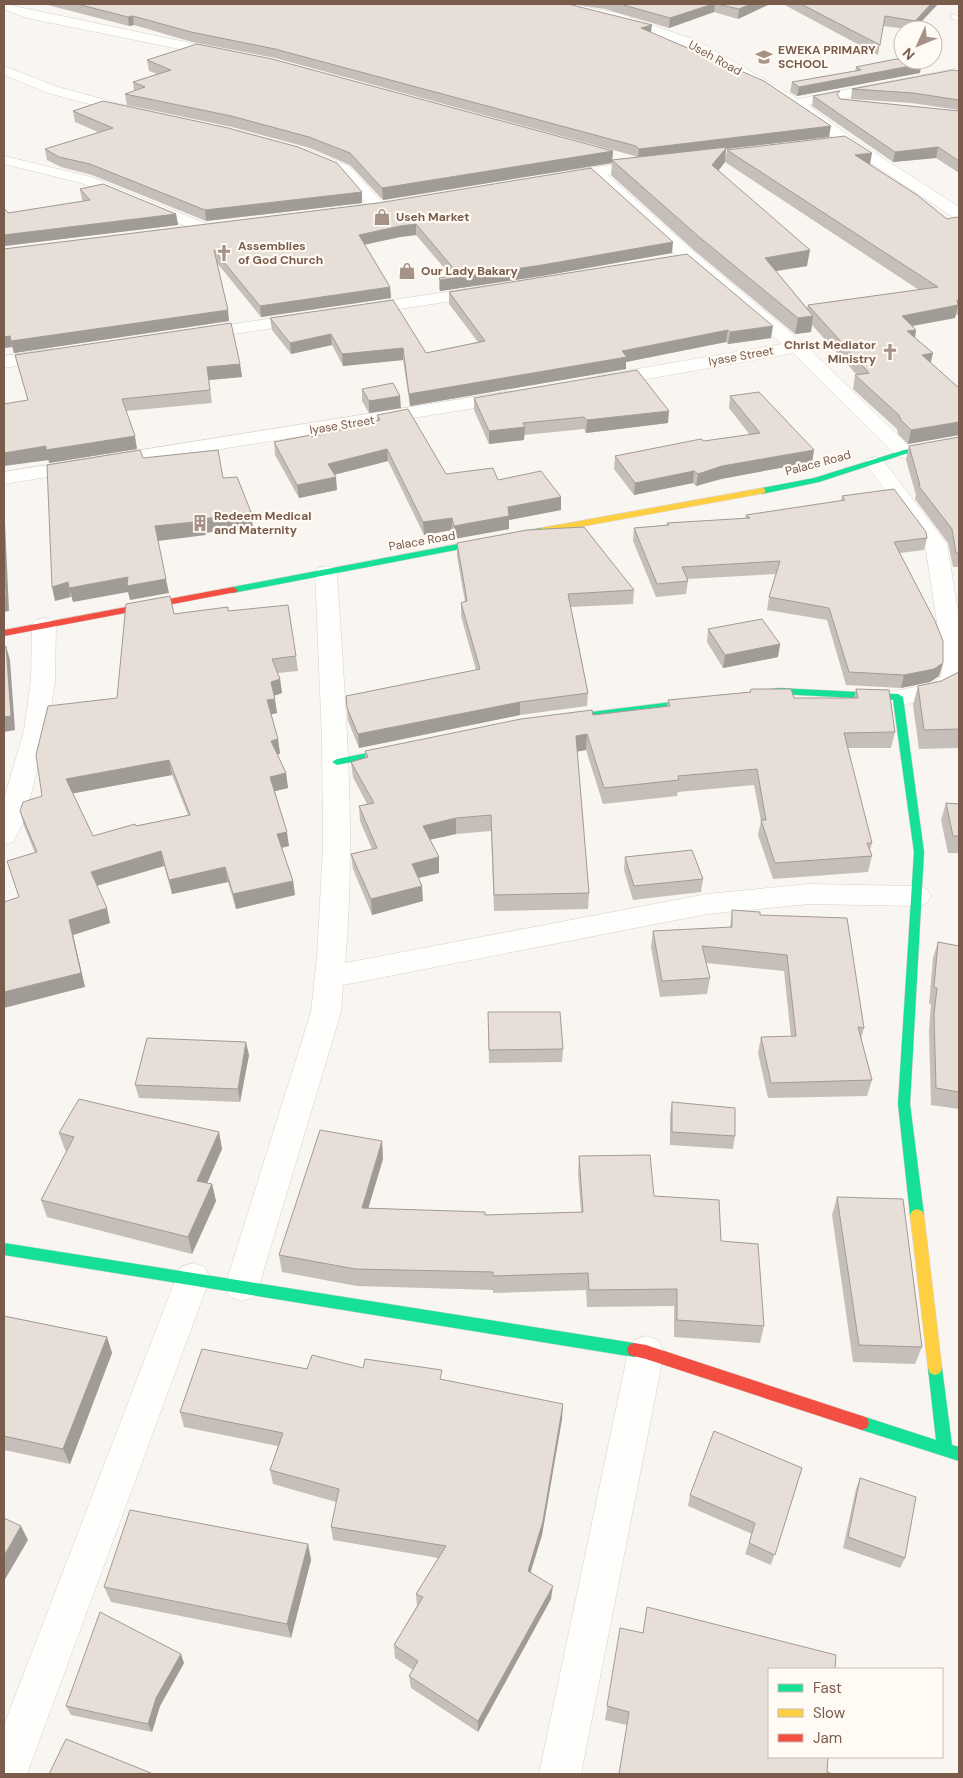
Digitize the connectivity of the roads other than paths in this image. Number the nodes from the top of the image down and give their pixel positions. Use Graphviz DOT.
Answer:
graph roads {
  1 [pos="555,4"];
  2 [pos="4,5"];
  3 [pos="237,57"];
  4 [pos="4,70"];
  5 [pos="959,72"];
  6 [pos="810,100"];
  7 [pos="795,103"];
  8 [pos="865,106"];
  9 [pos="146,115"];
  10 [pos="847,141"];
  11 [pos="828,144"];
  12 [pos="295,150"];
  13 [pos="608,155"];
  14 [pos="4,160"];
  15 [pos="665,163"];
  16 [pos="646,166"];
  17 [pos="594,170"];
  18 [pos="545,179"];
  19 [pos="397,204"];
  20 [pos="378,207"];
  21 [pos="358,210"];
  22 [pos="959,214"];
  23 [pos="221,225"];
  24 [pos="202,227"];
  25 [pos="172,231"];
  26 [pos="689,257"];
  27 [pos="670,260"];
  28 [pos="504,288"];
  29 [pos="341,313"];
  30 [pos="322,316"];
  31 [pos="177,337"];
  32 [pos="797,346"];
  33 [pos="71,352"];
  34 [pos="4,362"];
  35 [pos="584,384"];
  36 [pos="525,394"];
  37 [pos="959,442"];
  38 [pos="904,452"];
  39 [pos="874,462"];
  40 [pos="4,478"];
  41 [pos="326,573"];
  42 [pos="44,625"];
  43 [pos="4,633"];
  44 [pos="740,696"];
  45 [pos="898,698"];
  46 [pos="712,700"];
  47 [pos="558,720"];
  48 [pos="414,746"];
  49 [pos="336,762"];
  50 [pos="4,835"];
  51 [pos="917,896"];
  52 [pos="330,977"];
  53 [pos="4,1249"];
  54 [pos="193,1278"];
  55 [pos="242,1286"];
  56 [pos="646,1352"];
  57 [pos="945,1450"];
  58 [pos="959,1454"];
  59 [pos="6,1774"];
  60 [pos="560,1774"];
  1 -- 7 [label="street, Useh Road"];
  2 -- 3 [label="street"];
  4 -- 9 [label="street"];
  5 -- 6 [label="street"];
  6 -- 7 [label="street"];
  6 -- 8 [label="street"];
  7 -- 10 [label="street, Useh Road"];
  10 -- 11 [label="street"];
  10 -- 22 [label="street, Useh Road"];
  12 -- 20 [label="street"];
  13 -- 16 [label="street"];
  14 -- 24 [label="street"];
  15 -- 16 [label="street"];
  16 -- 17 [label="street"];
  17 -- 18 [label="street"];
  17 -- 26 [label="street"];
  19 -- 20 [label="street"];
  20 -- 21 [label="street"];
  23 -- 24 [label="street"];
  24 -- 25 [label="street"];
  26 -- 27 [label="street"];
  26 -- 32 [label="street"];
  28 -- 29 [label="street"];
  30 -- 31 [label="street"];
  32 -- 35 [label="street, Iyase Street"];
  32 -- 38 [label="street"];
  33 -- 34 [label="street"];
  36 -- 40 [label="street, Iyase Street"];
  37 -- 38 [label="street, Palace Road"];
  38 -- 39 [label="street, Palace Road"];
  39 -- 41 [label="street, Palace Road"];
  39 -- 45 [label="street"];
  41 -- 42 [label="street, Palace Road"];
  41 -- 49 [label="street"];
  42 -- 43 [label="street, Palace Road"];
  42 -- 50 [label="street"];
  44 -- 45 [label="street"];
  45 -- 51 [label="street"];
  46 -- 47 [label="street"];
  48 -- 49 [label="street"];
  49 -- 52 [label="street"];
  51 -- 52 [label="street"];
  51 -- 57 [label="street"];
  52 -- 55 [label="street"];
  53 -- 54 [label="street"];
  54 -- 55 [label="street"];
  54 -- 59 [label="street"];
  55 -- 56 [label="street"];
  56 -- 57 [label="street"];
  56 -- 60 [label="street"];
  57 -- 58 [label="street"];
}
